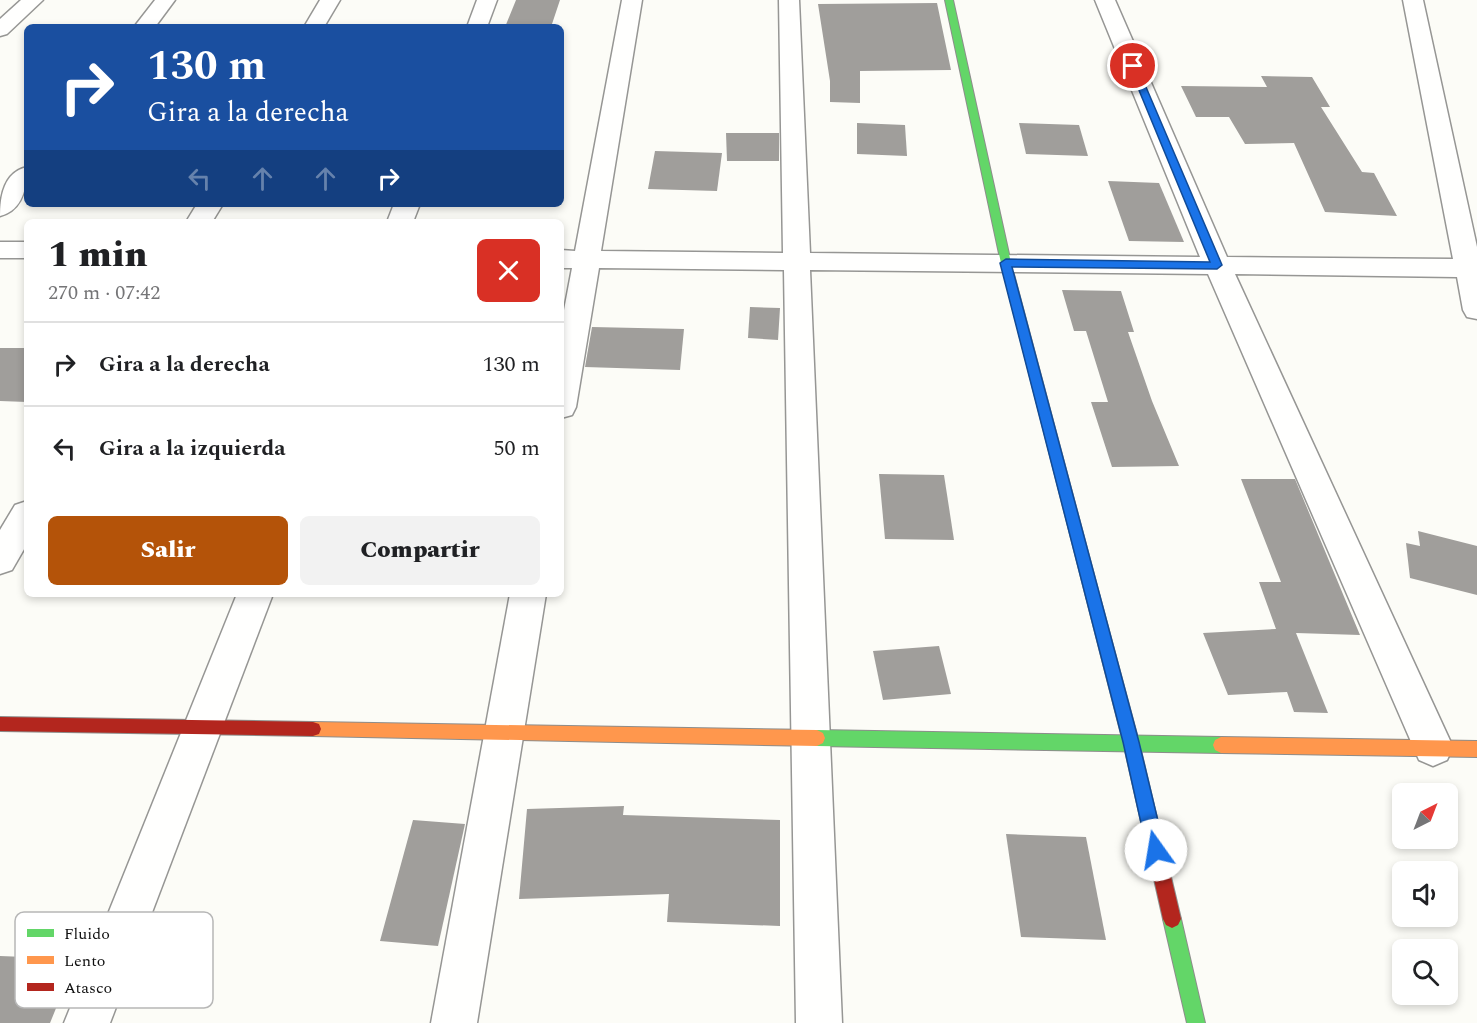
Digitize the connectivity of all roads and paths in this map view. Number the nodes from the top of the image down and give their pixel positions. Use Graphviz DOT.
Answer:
graph roads {
  1 [pos="33,0"];
  2 [pos="165,0"];
  3 [pos="330,0"];
  4 [pos="487,0"];
  5 [pos="632,0"];
  6 [pos="789,0"];
  7 [pos="949,0"];
  8 [pos="1105,0"];
  9 [pos="1413,0"];
  10 [pos="146,24"];
  11 [pos="316,24"];
  12 [pos="478,24"];
  13 [pos="0,30"];
  14 [pos="24,178"];
  15 [pos="0,208"];
  16 [pos="0,250"];
  17 [pos="24,250"];
  18 [pos="574,259"];
  19 [pos="796,261"];
  20 [pos="1006,263"];
  21 [pos="1217,265"];
  22 [pos="1468,268"];
  23 [pos="1477,310"];
  24 [pos="564,373"];
  25 [pos="24,519"];
  26 [pos="0,560"];
  27 [pos="254,597"];
  28 [pos="527,597"];
  29 [pos="0,724"];
  30 [pos="202,727"];
  31 [pos="504,732"];
  32 [pos="811,736"];
  33 [pos="1131,742"];
  34 [pos="1433,747"];
  35 [pos="1477,749"];
  36 [pos="130,912"];
  37 [pos="93,1008"];
  38 [pos="87,1023"];
  39 [pos="454,1023"];
  40 [pos="819,1023"];
  41 [pos="1196,1023"];
  1 -- 13 [label="street"];
  2 -- 10 [label="street"];
  3 -- 11 [label="street"];
  4 -- 12 [label="street"];
  5 -- 18 [label="street"];
  6 -- 19 [label="street"];
  7 -- 20 [label="street"];
  8 -- 21 [label="street"];
  9 -- 22 [label="street"];
  14 -- 15 [label="street"];
  16 -- 17 [label="street"];
  18 -- 19 [label="street"];
  18 -- 24 [label="street"];
  19 -- 20 [label="street"];
  19 -- 32 [label="street"];
  20 -- 21 [label="street"];
  20 -- 33 [label="street"];
  21 -- 22 [label="street"];
  21 -- 34 [label="street"];
  22 -- 23 [label="street"];
  25 -- 26 [label="street"];
  27 -- 30 [label="street"];
  28 -- 31 [label="street"];
  29 -- 30 [label="street"];
  30 -- 31 [label="street"];
  30 -- 36 [label="street"];
  31 -- 32 [label="street"];
  31 -- 39 [label="street"];
  32 -- 33 [label="street"];
  32 -- 40 [label="street"];
  33 -- 34 [label="street"];
  33 -- 41 [label="street"];
  34 -- 35 [label="street"];
  37 -- 38 [label="street"];
}
